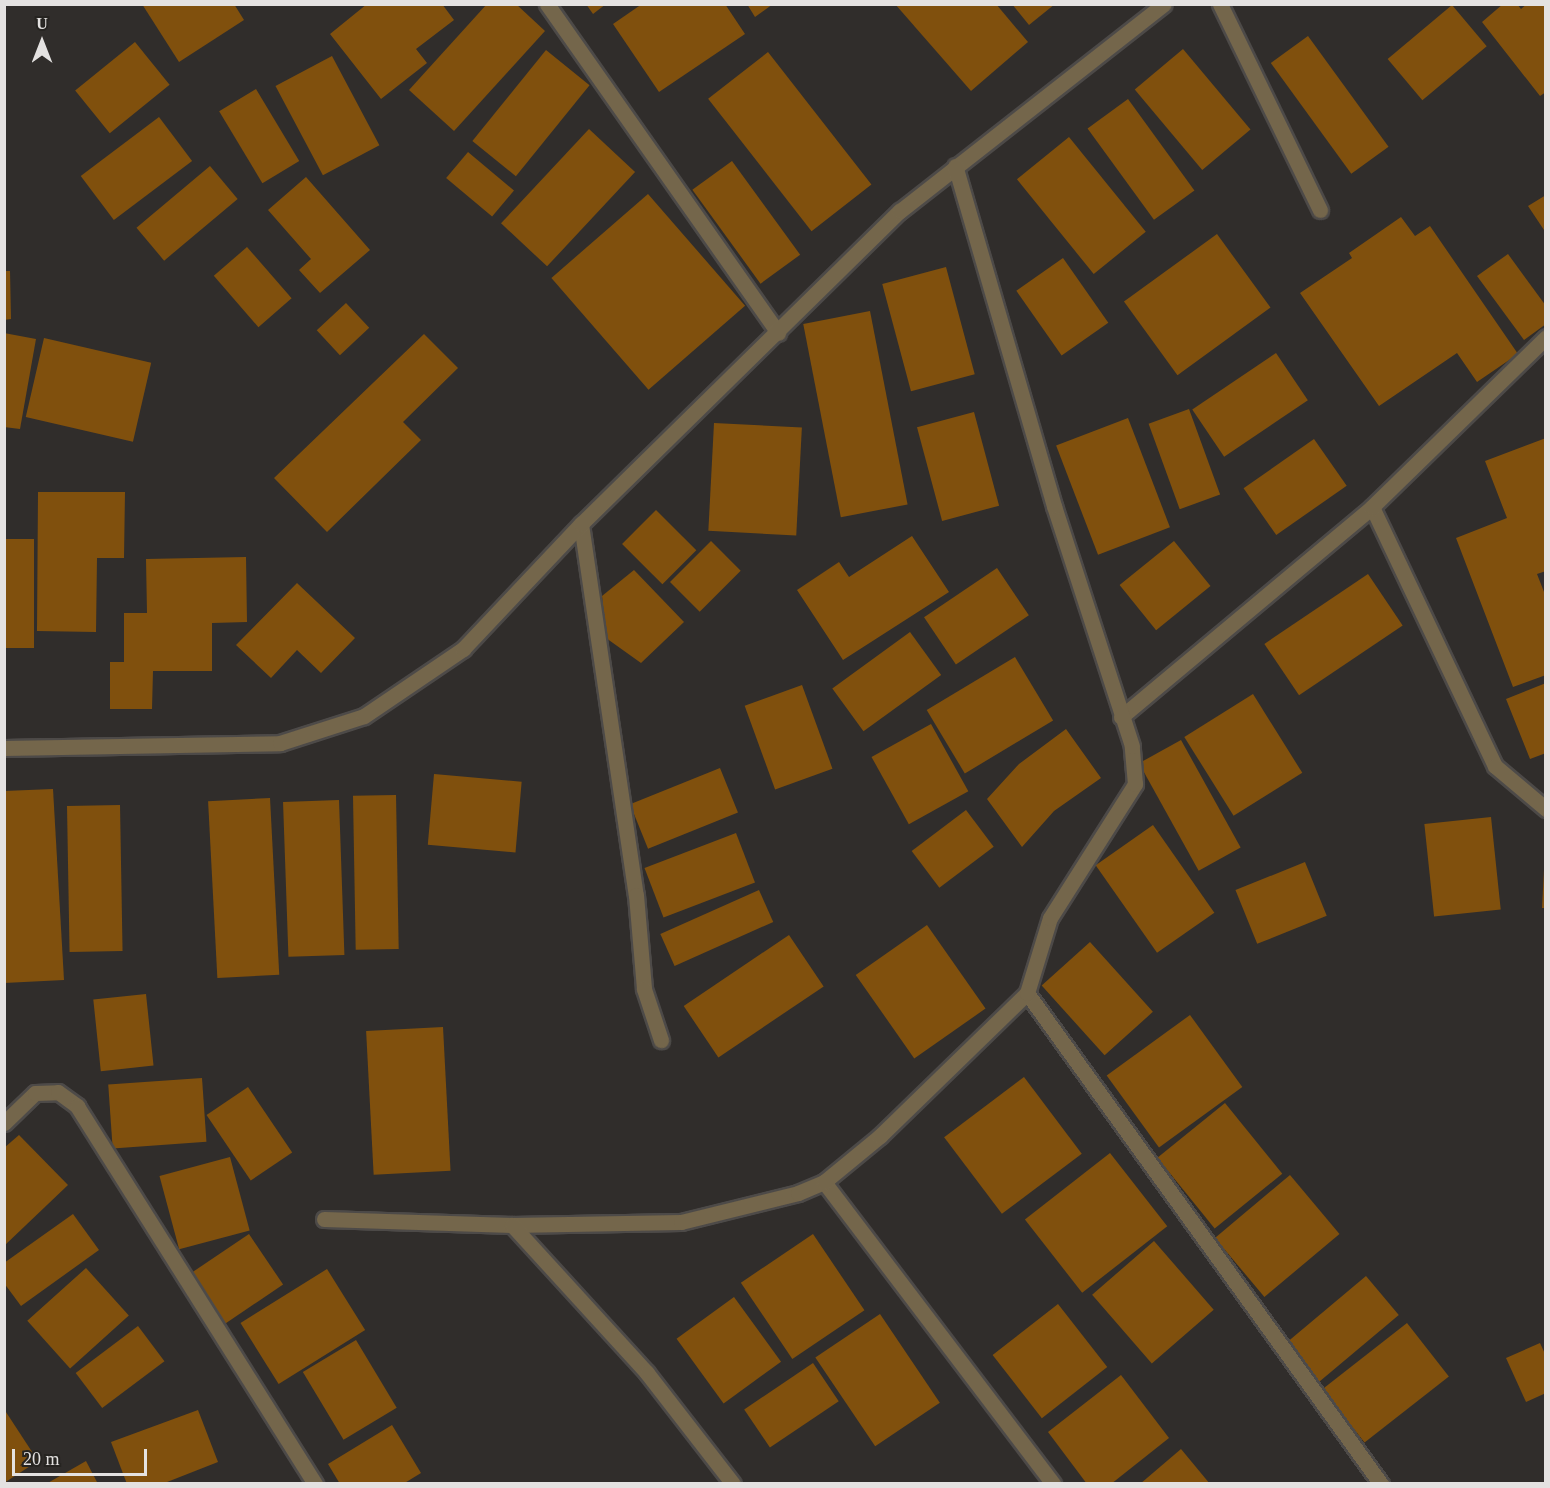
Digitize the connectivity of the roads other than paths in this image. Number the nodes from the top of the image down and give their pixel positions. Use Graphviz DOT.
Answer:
graph roads {
  1 [pos="547,4"];
  2 [pos="1164,4"];
  3 [pos="1220,4"];
  4 [pos="955,166"];
  5 [pos="1320,210"];
  6 [pos="778,333"];
  7 [pos="1545,337"];
  8 [pos="1372,507"];
  9 [pos="581,524"];
  10 [pos="1121,717"];
  11 [pos="4,748"];
  12 [pos="1545,809"];
  13 [pos="1028,993"];
  14 [pos="661,1040"];
  15 [pos="4,1123"];
  16 [pos="824,1182"];
  17 [pos="324,1219"];
  18 [pos="512,1225"];
  19 [pos="315,1484"];
  20 [pos="733,1484"];
  21 [pos="1053,1484"];
  22 [pos="1381,1484"];
  1 -- 6 [label="street"];
  2 -- 4 [label="street"];
  3 -- 5 [label="street"];
  4 -- 6 [label="street"];
  4 -- 10 [label="street"];
  6 -- 9 [label="street"];
  7 -- 8 [label="street"];
  8 -- 10 [label="street"];
  8 -- 12 [label="street"];
  9 -- 11 [label="street"];
  9 -- 14 [label="street"];
  10 -- 13 [label="street"];
  13 -- 16 [label="street"];
  13 -- 22 [label="street"];
  15 -- 19 [label="street"];
  16 -- 18 [label="street"];
  16 -- 21 [label="street"];
  17 -- 18 [label="street"];
  18 -- 20 [label="street"];
}
